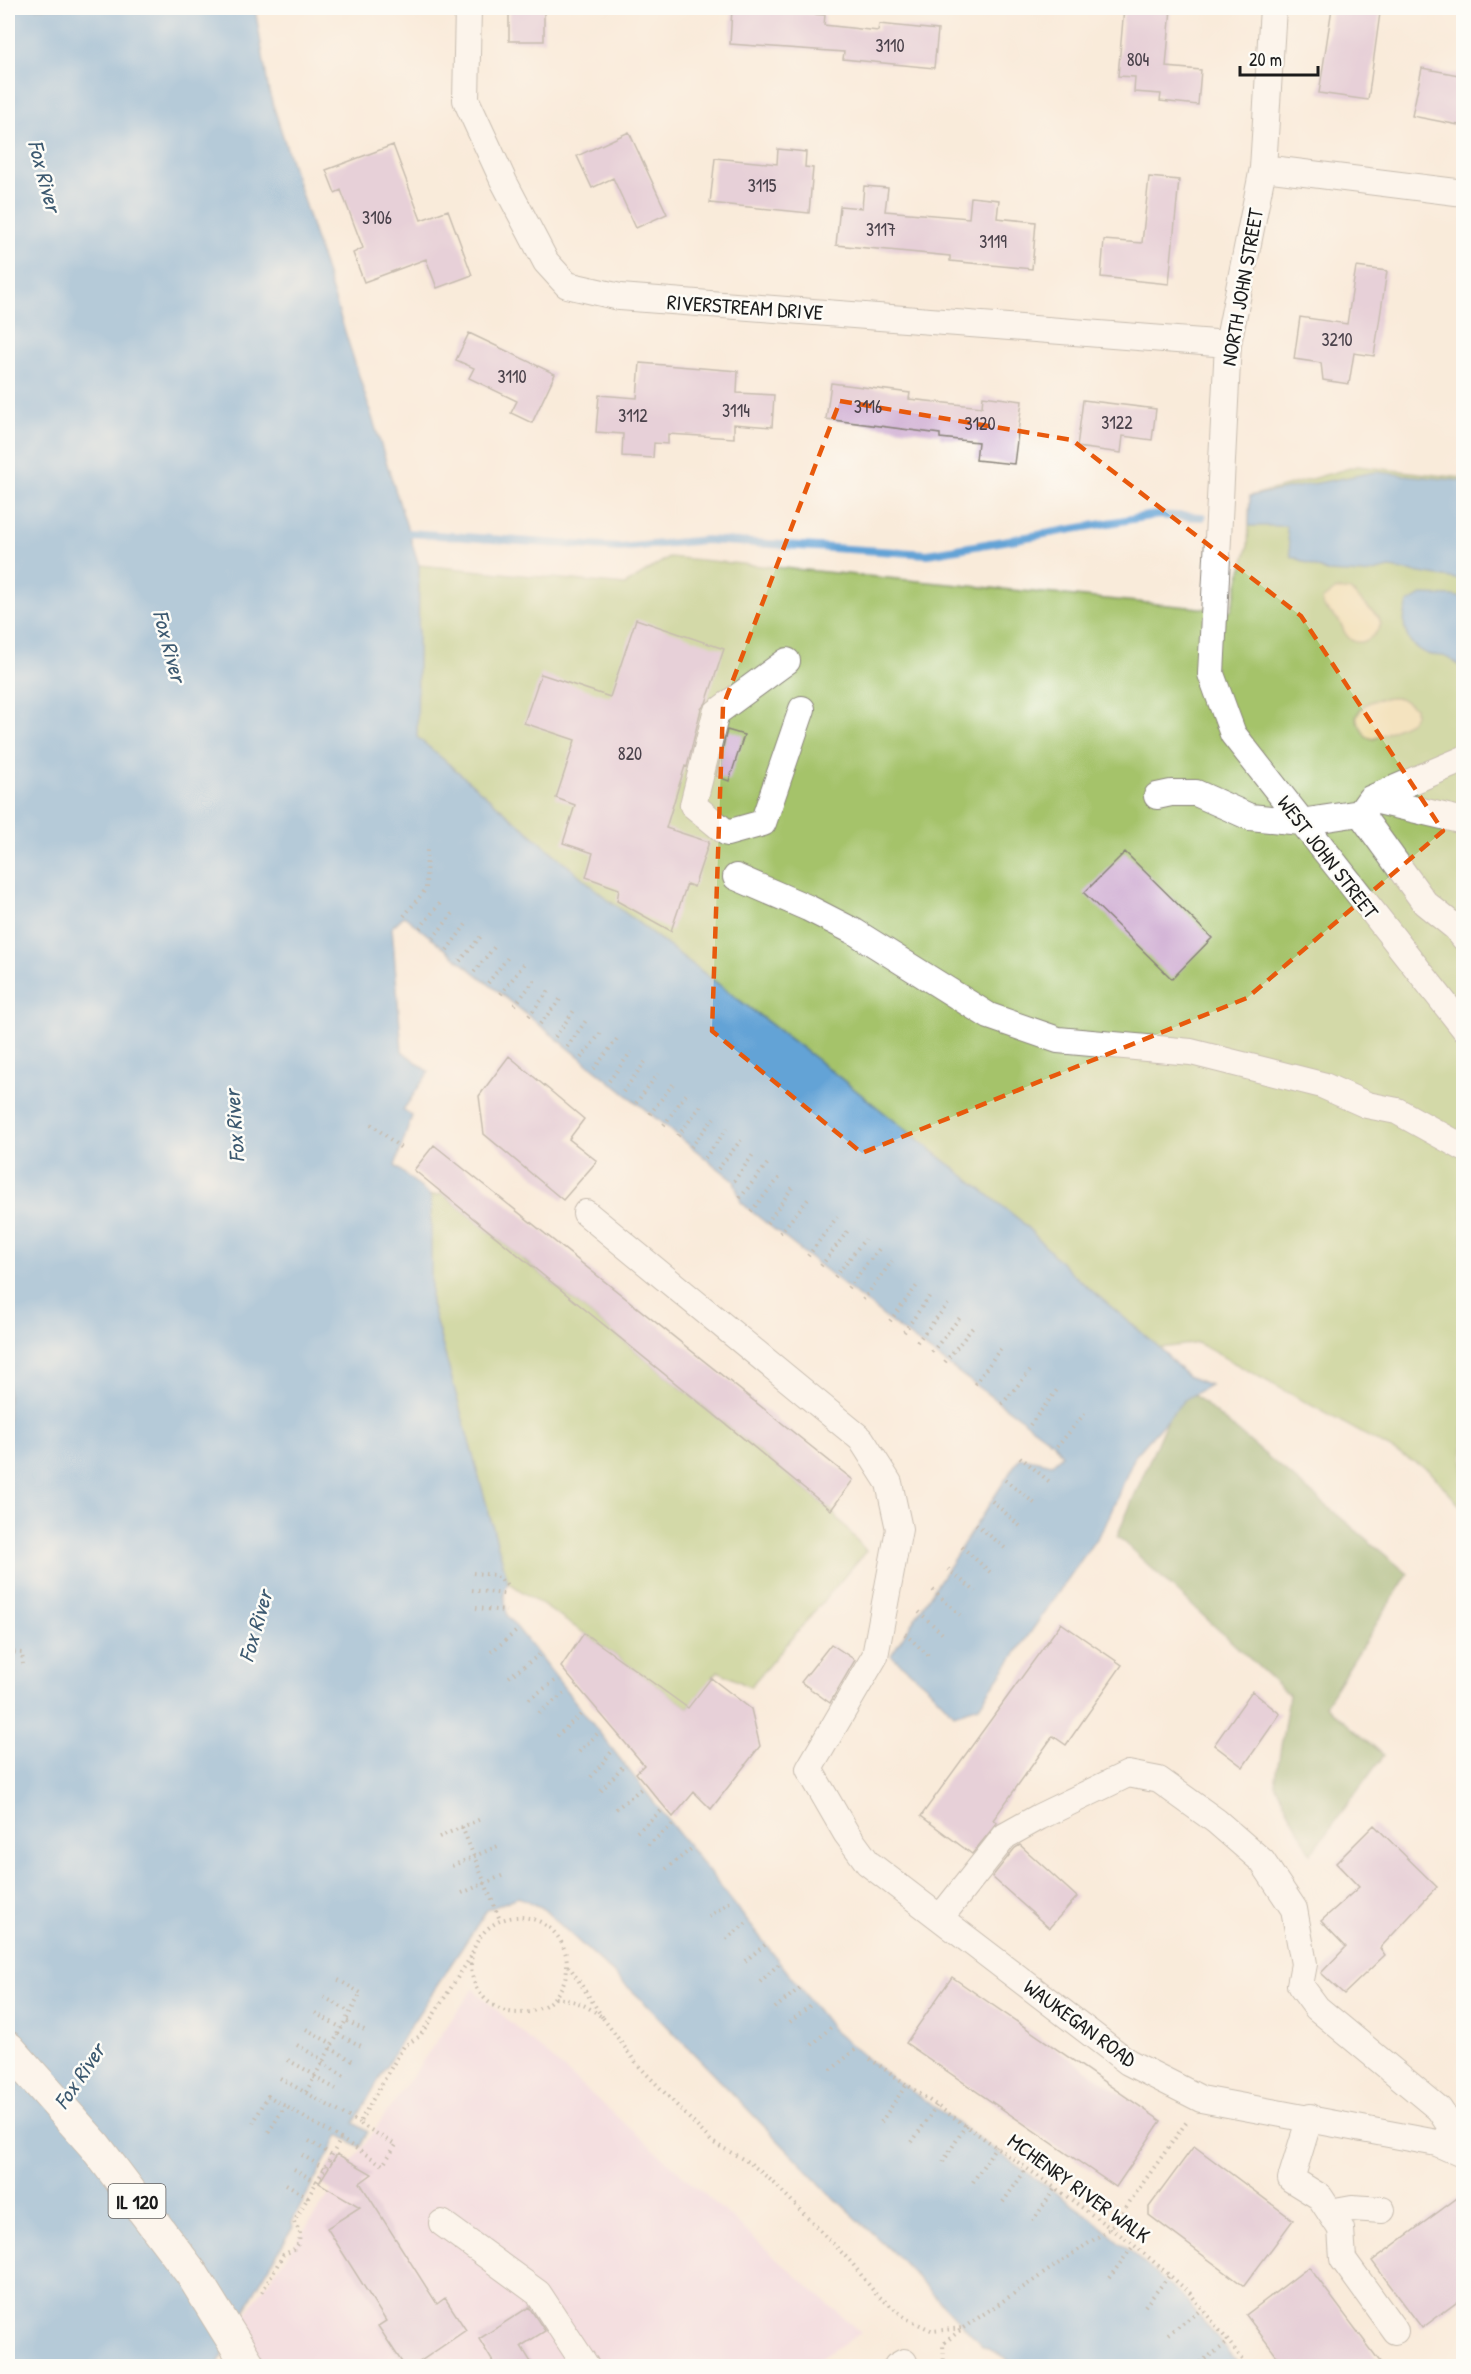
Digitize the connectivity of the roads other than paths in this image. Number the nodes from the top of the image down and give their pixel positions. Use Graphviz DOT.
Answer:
graph roads {
  1 [pos="468,8"];
  2 [pos="1273,8"];
  3 [pos="1263,168"];
  4 [pos="1464,194"];
  5 [pos="1228,344"];
  6 [pos="787,661"];
  7 [pos="1211,674"];
  8 [pos="801,709"];
  9 [pos="1464,759"];
  10 [pos="1157,796"];
  11 [pos="1365,806"];
  12 [pos="1464,821"];
  13 [pos="1301,822"];
  14 [pos="736,877"];
  15 [pos="1464,938"];
  16 [pos="1464,1028"];
  17 [pos="1464,1148"];
  18 [pos="586,1212"];
  19 [pos="940,1918"];
  20 [pos="8,2048"];
  21 [pos="1310,2117"];
  22 [pos="1464,2147"];
  23 [pos="1464,2155"];
  24 [pos="1382,2210"];
  25 [pos="1330,2212"];
  26 [pos="442,2223"];
  27 [pos="1395,2331"];
  28 [pos="249,2367"];
  29 [pos="586,2367"];
  1 -- 5 [label="street, RIVERSTREAM DRIVE"];
  2 -- 3 [label="street, NORTH JOHN STREET"];
  3 -- 4 [label="street"];
  3 -- 5 [label="street, NORTH JOHN STREET"];
  5 -- 7 [label="street, NORTH JOHN STREET"];
  6 -- 8 [label="street"];
  7 -- 13 [label="street, WEST JOHN STREET"];
  9 -- 11 [label="street"];
  10 -- 13 [label="street"];
  11 -- 12 [label="street"];
  11 -- 13 [label="street"];
  11 -- 15 [label="street"];
  13 -- 16 [label="street, WEST JOHN STREET"];
  14 -- 17 [label="street"];
  18 -- 19 [label="street, WAUKEGAN ROAD"];
  19 -- 21 [label="street, WAUKEGAN ROAD"];
  19 -- 22 [label="street"];
  20 -- 28 [label="main road, IL 120"];
  21 -- 23 [label="street, WAUKEGAN ROAD"];
  21 -- 25 [label="street"];
  24 -- 25 [label="street"];
  25 -- 27 [label="street"];
  26 -- 29 [label="street"];
}
